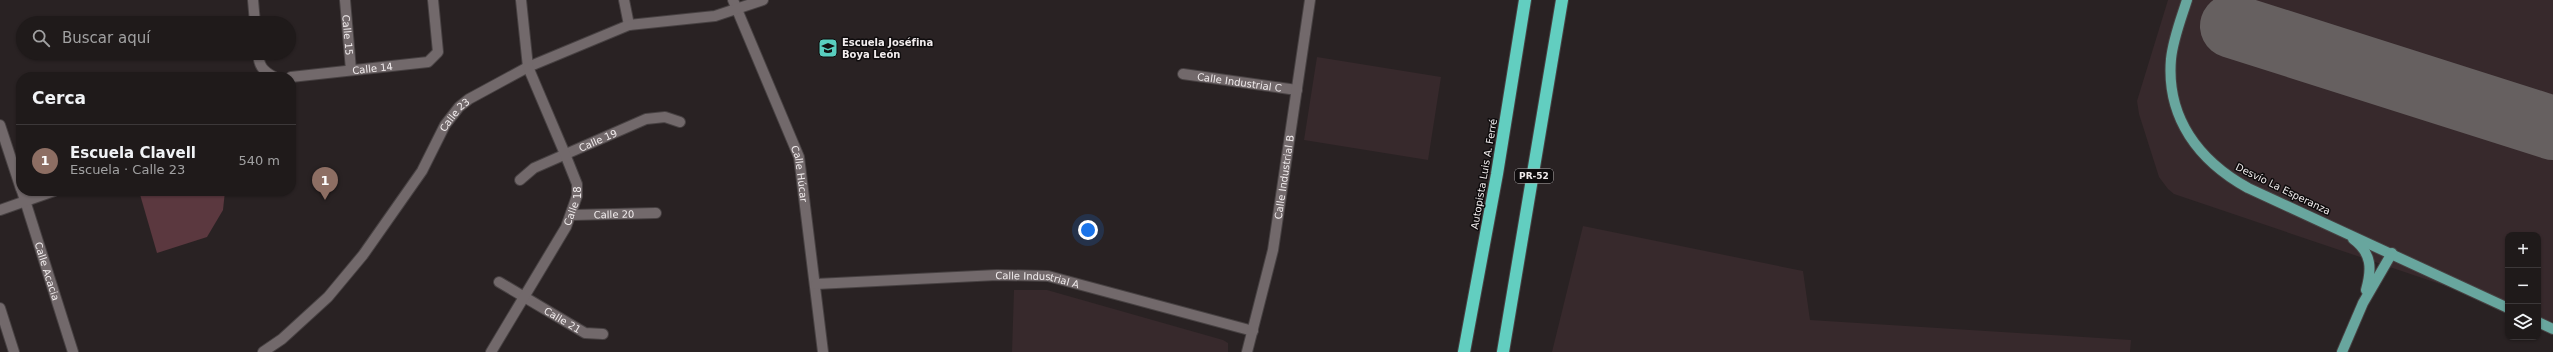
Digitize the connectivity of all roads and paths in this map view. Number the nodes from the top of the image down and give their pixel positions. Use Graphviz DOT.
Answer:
graph roads {
  1 [pos="252,0"];
  2 [pos="345,0"];
  3 [pos="433,0"];
  4 [pos="521,0"];
  5 [pos="624,0"];
  6 [pos="763,0"];
  7 [pos="1310,0"];
  8 [pos="1525,0"];
  9 [pos="1562,0"];
  10 [pos="2187,0"];
  11 [pos="734,4"];
  12 [pos="254,16"];
  13 [pos="629,25"];
  14 [pos="259,60"];
  15 [pos="528,67"];
  16 [pos="351,70"];
  17 [pos="265,72"];
  18 [pos="1183,74"];
  19 [pos="296,76"];
  20 [pos="1297,90"];
  21 [pos="680,122"];
  22 [pos="0,125"];
  23 [pos="565,154"];
  24 [pos="16,175"];
  25 [pos="520,180"];
  26 [pos="23,196"];
  27 [pos="40,196"];
  28 [pos="25,201"];
  29 [pos="0,210"];
  30 [pos="656,213"];
  31 [pos="572,215"];
  32 [pos="2340,230"];
  33 [pos="2392,253"];
  34 [pos="498,282"];
  35 [pos="816,284"];
  36 [pos="524,298"];
  37 [pos="2363,303"];
  38 [pos="2505,307"];
  39 [pos="0,308"];
  40 [pos="2541,323"];
  41 [pos="2553,329"];
  42 [pos="1254,331"];
  43 [pos="604,334"];
  44 [pos="14,352"];
  45 [pos="73,352"];
  46 [pos="263,352"];
  47 [pos="490,352"];
  48 [pos="823,352"];
  49 [pos="1248,352"];
  50 [pos="1464,352"];
  51 [pos="1503,352"];
  52 [pos="2342,352"];
  1 -- 12 [label="street"];
  2 -- 16 [label="street, Calle 15"];
  3 -- 16 [label="street, Calle 14"];
  4 -- 15 [label="street, Calle 18"];
  5 -- 13 [label="street"];
  6 -- 11 [label="street, Calle 23"];
  7 -- 20 [label="street, Calle Industrial B"];
  8 -- 50 [label="highway, Autopista Luis A. Ferré"];
  9 -- 51 [label="highway, PR-52"];
  10 -- 32 [label="main road, Desvío La Esperanza"];
  11 -- 13 [label="street, Calle 23"];
  11 -- 35 [label="street, Calle Húcar"];
  13 -- 15 [label="street, Calle 23"];
  14 -- 17 [label="street"];
  15 -- 23 [label="street, Calle 18"];
  15 -- 46 [label="street, Calle 23"];
  16 -- 19 [label="street, Calle 14"];
  18 -- 20 [label="street, Calle Industrial C"];
  20 -- 42 [label="street, Calle Industrial B"];
  21 -- 23 [label="street, Calle 19"];
  22 -- 24 [label="street, Calle Acacia"];
  23 -- 25 [label="street, Calle 19"];
  23 -- 31 [label="street, Calle 18"];
  26 -- 28 [label="street, Calle Acacia"];
  27 -- 28 [label="street"];
  28 -- 29 [label="street"];
  28 -- 45 [label="street, Calle Acacia"];
  30 -- 31 [label="street, Calle 20"];
  31 -- 36 [label="street, Calle 18"];
  32 -- 33 [label="main road, Desvío La Esperanza"];
  32 -- 37 [label="main road"];
  33 -- 37 [label="main road"];
  33 -- 38 [label="main road, Desvío La Esperanza"];
  34 -- 36 [label="street, Calle 21"];
  35 -- 42 [label="street, Calle Industrial A"];
  35 -- 48 [label="street, Calle Húcar"];
  36 -- 43 [label="street, Calle 21"];
  36 -- 47 [label="street, Calle 18"];
  37 -- 52 [label="main road"];
  39 -- 44 [label="street"];
  40 -- 41 [label="main road"];
  42 -- 49 [label="street, Calle Industrial B"];
}
